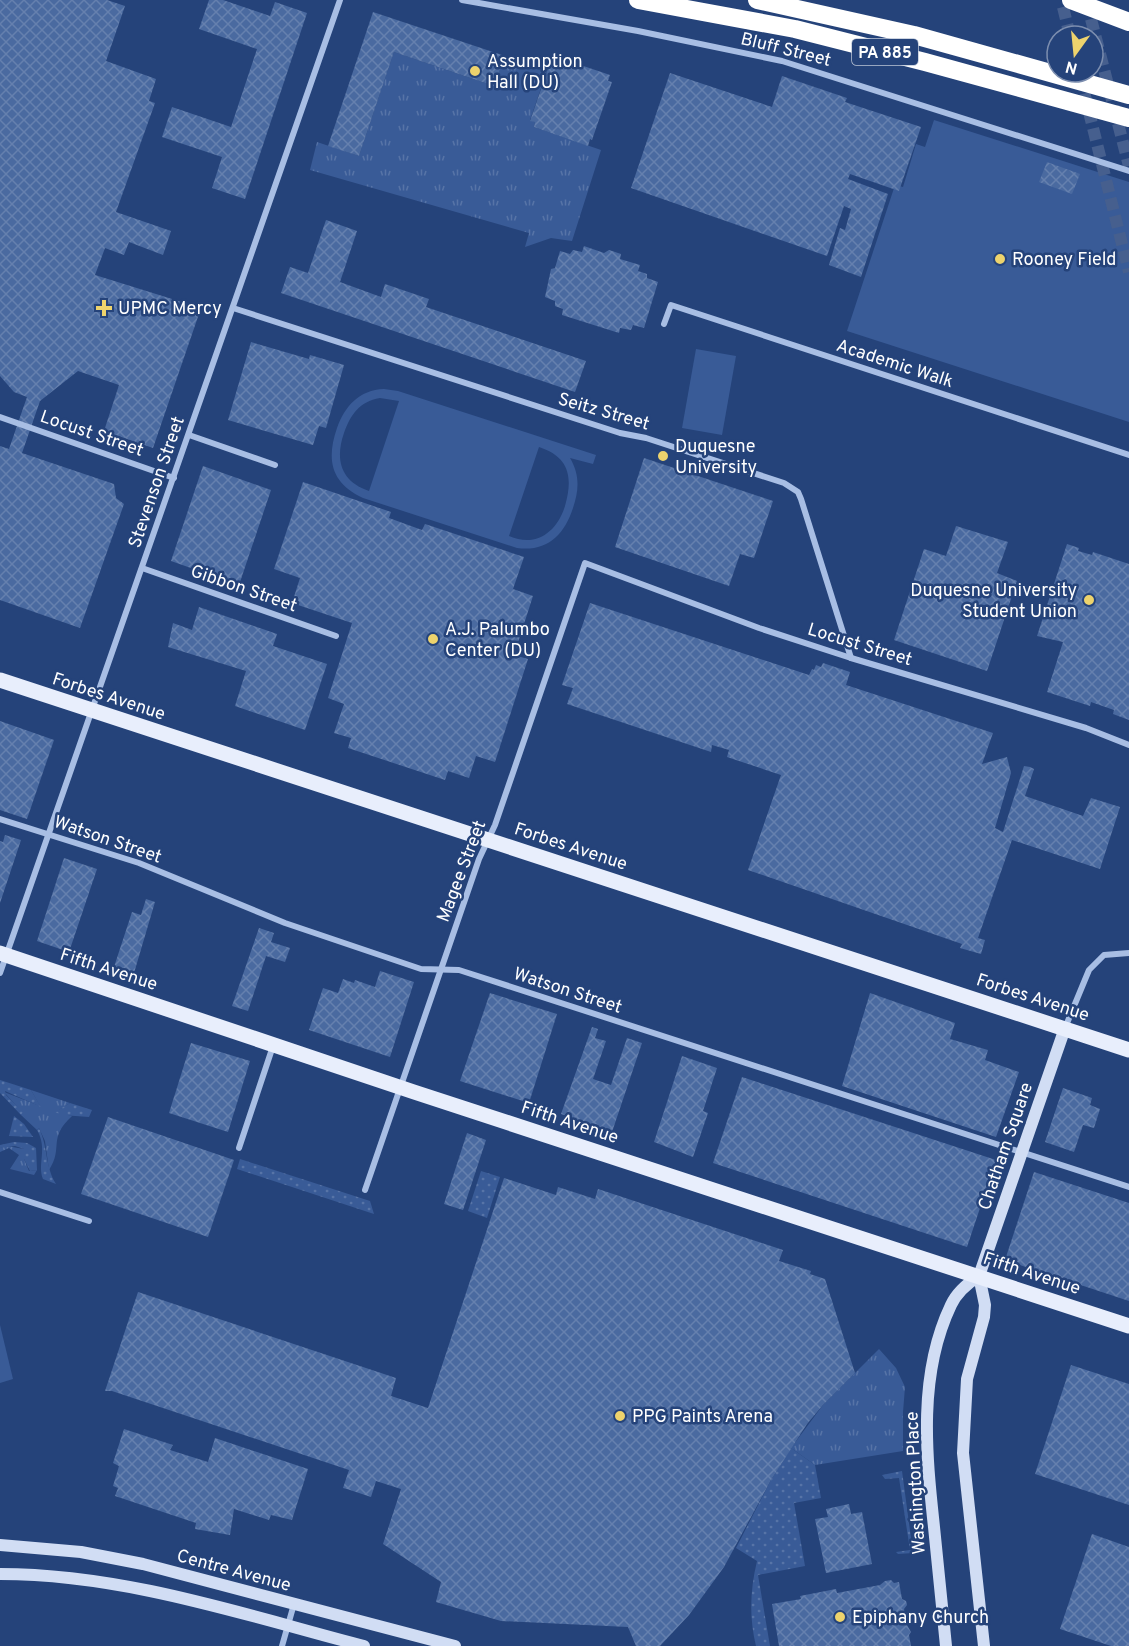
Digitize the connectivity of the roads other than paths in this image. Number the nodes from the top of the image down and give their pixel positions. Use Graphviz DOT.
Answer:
graph roads {
  1 [pos="340,0"];
  2 [pos="462,0"];
  3 [pos="638,0"];
  4 [pos="757,0"];
  5 [pos="1082,0"];
  6 [pos="1066,2"];
  7 [pos="1091,19"];
  8 [pos="1129,22"];
  9 [pos="1129,95"];
  10 [pos="1129,118"];
  11 [pos="1129,171"];
  12 [pos="233,308"];
  13 [pos="664,324"];
  14 [pos="0,417"];
  15 [pos="189,435"];
  16 [pos="1129,455"];
  17 [pos="275,465"];
  18 [pos="174,478"];
  19 [pos="585,563"];
  20 [pos="142,568"];
  21 [pos="336,636"];
  22 [pos="851,658"];
  23 [pos="0,680"];
  24 [pos="93,711"];
  25 [pos="1129,745"];
  26 [pos="0,819"];
  27 [pos="49,834"];
  28 [pos="488,840"];
  29 [pos="1129,953"];
  30 [pos="3,954"];
  31 [pos="440,970"];
  32 [pos="0,973"];
  33 [pos="1065,1028"];
  34 [pos="274,1044"];
  35 [pos="1129,1050"];
  36 [pos="399,1087"];
  37 [pos="239,1148"];
  38 [pos="1022,1152"];
  39 [pos="1129,1187"];
  40 [pos="365,1190"];
  41 [pos="0,1192"];
  42 [pos="89,1221"];
  43 [pos="979,1275"];
  44 [pos="1129,1326"];
  45 [pos="0,1545"];
  46 [pos="0,1574"];
  47 [pos="294,1605"];
  48 [pos="287,1626"];
  49 [pos="282,1646"];
  50 [pos="364,1646"];
  51 [pos="455,1646"];
  52 [pos="946,1646"];
  53 [pos="984,1646"];
  1 -- 12 [label="street, Stevenson Street"];
  2 -- 11 [label="street, Bluff Street"];
  3 -- 10 [label="highway, PA 885"];
  4 -- 9 [label="highway, PA 885"];
  5 -- 7 [label="main road"];
  6 -- 8 [label="highway, bridge"];
  12 -- 15 [label="street, Stevenson Street"];
  12 -- 22 [label="street, Seitz Street"];
  13 -- 16 [label="street, Academic Walk"];
  14 -- 18 [label="street, Locust Street"];
  15 -- 17 [label="street"];
  15 -- 18 [label="street, Stevenson Street"];
  18 -- 20 [label="street, Stevenson Street"];
  19 -- 22 [label="street, Locust Street"];
  19 -- 28 [label="street, Magee Street"];
  20 -- 21 [label="street, Gibbon Street"];
  20 -- 24 [label="street, Stevenson Street"];
  22 -- 25 [label="street, Locust Street"];
  23 -- 24 [label="main road, Forbes Avenue"];
  24 -- 27 [label="street, Stevenson Street"];
  24 -- 28 [label="main road, Forbes Avenue"];
  26 -- 27 [label="street, Watson Street"];
  27 -- 30 [label="street, Stevenson Street"];
  27 -- 31 [label="street, Watson Street"];
  28 -- 31 [label="street, Magee Street"];
  28 -- 33 [label="main road, Forbes Avenue"];
  29 -- 33 [label="street"];
  30 -- 32 [label="street, Stevenson Street"];
  30 -- 34 [label="main road, Fifth Avenue"];
  31 -- 36 [label="street, Magee Street"];
  31 -- 38 [label="street, Watson Street"];
  33 -- 35 [label="main road, Forbes Avenue"];
  33 -- 38 [label="main road, Chatham Square"];
  34 -- 36 [label="main road, Fifth Avenue"];
  34 -- 37 [label="street"];
  36 -- 40 [label="street, Magee Street"];
  36 -- 43 [label="main road, Fifth Avenue"];
  38 -- 39 [label="street, Watson Street"];
  38 -- 43 [label="main road, Chatham Square"];
  41 -- 42 [label="street"];
  43 -- 44 [label="main road, Fifth Avenue"];
  43 -- 52 [label="main road, Washington Place"];
  43 -- 53 [label="main road"];
  45 -- 47 [label="main road, Centre Avenue"];
  46 -- 48 [label="main road"];
  47 -- 48 [label="street"];
  47 -- 51 [label="main road, Centre Avenue"];
  48 -- 49 [label="street"];
  48 -- 50 [label="main road"];
}
